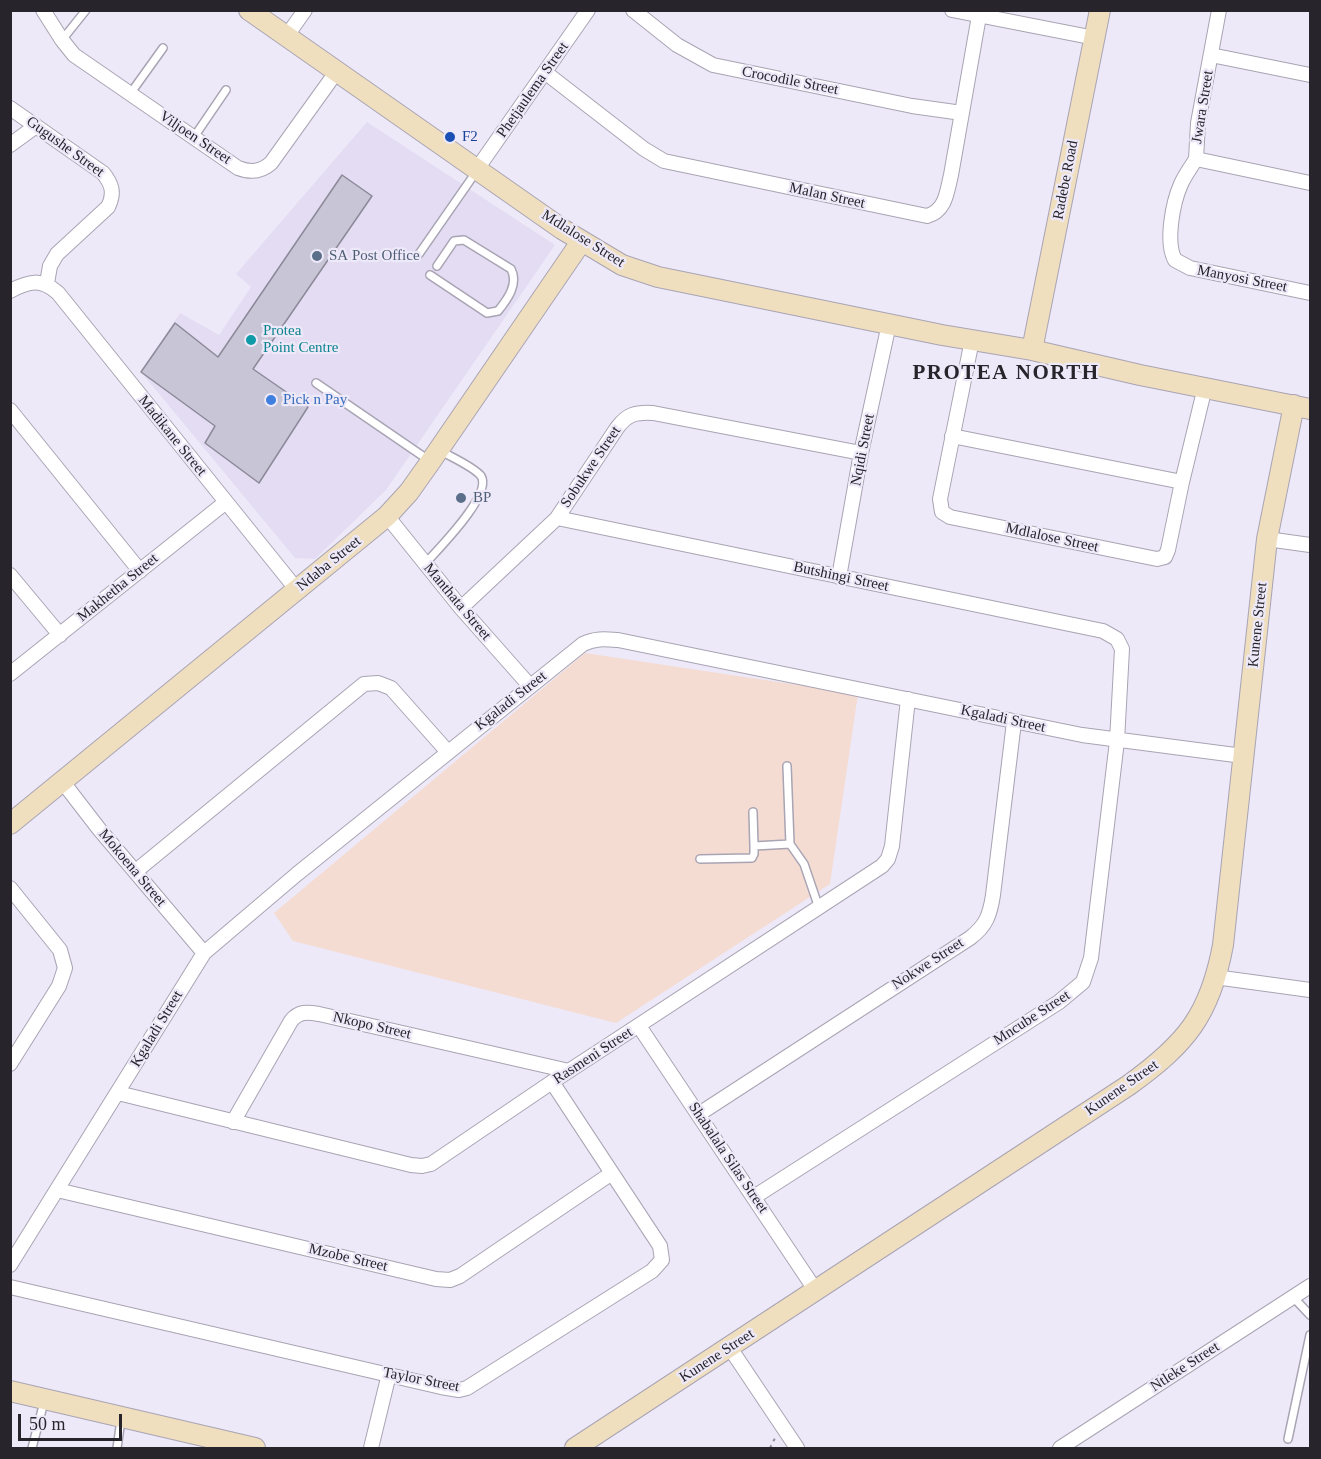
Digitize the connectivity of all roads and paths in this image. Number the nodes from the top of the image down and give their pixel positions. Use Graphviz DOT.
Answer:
graph roads {
  1 [pos="43,10"];
  2 [pos="86,10"];
  3 [pos="249,10"];
  4 [pos="305,10"];
  5 [pos="588,10"];
  6 [pos="633,10"];
  7 [pos="952,10"];
  8 [pos="1100,10"];
  9 [pos="1219,10"];
  10 [pos="979,16"];
  11 [pos="286,37"];
  12 [pos="1095,38"];
  13 [pos="62,40"];
  14 [pos="163,48"];
  15 [pos="1211,55"];
  16 [pos="337,71"];
  17 [pos="546,72"];
  18 [pos="1311,75"];
  19 [pos="226,90"];
  20 [pos="130,94"];
  21 [pos="10,108"];
  22 [pos="962,113"];
  23 [pos="36,126"];
  24 [pos="194,137"];
  25 [pos="10,146"];
  26 [pos="1196,159"];
  27 [pos="477,169"];
  28 [pos="1311,183"];
  29 [pos="581,242"];
  30 [pos="419,254"];
  31 [pos="437,266"];
  32 [pos="430,275"];
  33 [pos="46,283"];
  34 [pos="10,291"];
  35 [pos="1311,292"];
  36 [pos="889,324"];
  37 [pos="972,340"];
  38 [pos="1032,350"];
  39 [pos="316,383"];
  40 [pos="1205,387"];
  41 [pos="1302,407"];
  42 [pos="10,410"];
  43 [pos="952,436"];
  44 [pos="861,453"];
  45 [pos="435,456"];
  46 [pos="1182,482"];
  47 [pos="226,502"];
  48 [pos="387,516"];
  49 [pos="556,518"];
  50 [pos="1267,539"];
  51 [pos="1311,545"];
  52 [pos="425,564"];
  53 [pos="140,571"];
  54 [pos="10,575"];
  55 [pos="839,577"];
  56 [pos="297,590"];
  57 [pos="461,608"];
  58 [pos="60,635"];
  59 [pos="1121,645"];
  60 [pos="10,674"];
  61 [pos="530,686"];
  62 [pos="908,699"];
  63 [pos="1014,722"];
  64 [pos="1117,741"];
  65 [pos="447,751"];
  66 [pos="1243,756"];
  67 [pos="787,766"];
  68 [pos="62,781"];
  69 [pos="753,812"];
  70 [pos="10,824"];
  71 [pos="790,844"];
  72 [pos="754,846"];
  73 [pos="700,860"];
  74 [pos="136,871"];
  75 [pos="10,888"];
  76 [pos="819,908"];
  77 [pos="204,953"];
  78 [pos="1215,977"];
  79 [pos="1311,990"];
  80 [pos="639,1026"];
  81 [pos="10,1064"];
  82 [pos="569,1071"];
  83 [pos="552,1082"];
  84 [pos="118,1093"];
  85 [pos="699,1114"];
  86 [pos="233,1122"];
  87 [pos="612,1173"];
  88 [pos="57,1190"];
  89 [pos="754,1197"];
  90 [pos="10,1265"];
  91 [pos="1311,1286"];
  92 [pos="10,1287"];
  93 [pos="816,1291"];
  94 [pos="1293,1297"];
  95 [pos="1311,1315"];
  96 [pos="1311,1335"];
  97 [pos="730,1348"];
  98 [pos="389,1374"];
  99 [pos="10,1391"];
  100 [pos="45,1400"];
  101 [pos="122,1417"];
  102 [pos="1288,1439"];
  103 [pos="32,1449"];
  104 [pos="117,1449"];
  105 [pos="255,1449"];
  106 [pos="372,1449"];
  107 [pos="575,1449"];
  108 [pos="797,1449"];
  109 [pos="1060,1449"];
  1 -- 13 [label="street, Viljoen Street"];
  2 -- 13 [label="lane"];
  3 -- 11 [label="street, Mdlalose Street"];
  4 -- 11 [label="street"];
  5 -- 17 [label="street, Phetjaulema Street"];
  6 -- 22 [label="street, Crocodile Street"];
  7 -- 10 [label="street"];
  8 -- 12 [label="street, Radebe Road"];
  9 -- 15 [label="street, Jwara Street"];
  10 -- 12 [label="street"];
  10 -- 22 [label="street, Malan Street"];
  11 -- 16 [label="street, Mdlalose Street"];
  12 -- 38 [label="street, Radebe Road"];
  13 -- 20 [label="street, Viljoen Street"];
  14 -- 20 [label="lane"];
  15 -- 18 [label="street"];
  15 -- 26 [label="street, Jwara Street"];
  16 -- 24 [label="street, Viljoen Street"];
  16 -- 27 [label="street, Mdlalose Street"];
  17 -- 22 [label="street, Malan Street"];
  17 -- 27 [label="street, Phetjaulema Street"];
  19 -- 24 [label="lane"];
  20 -- 24 [label="street, Viljoen Street"];
  21 -- 23 [label="street, Gugushe Street"];
  23 -- 25 [label="street"];
  23 -- 33 [label="street, Gugushe Street"];
  26 -- 28 [label="street, Jwara Street"];
  26 -- 35 [label="street, Manyosi Street"];
  27 -- 29 [label="street, Mdlalose Street"];
  27 -- 30 [label="lane"];
  29 -- 36 [label="street, Mdlalose Street"];
  29 -- 45 [label="street, Ndaba Street"];
  31 -- 32 [label="lane"];
  33 -- 34 [label="street"];
  33 -- 47 [label="street, Madikane Street"];
  36 -- 37 [label="street, Mdlalose Street"];
  36 -- 44 [label="street, Nqidi Street"];
  37 -- 38 [label="street, Mdlalose Street"];
  37 -- 43 [label="street, Mdlalose Street"];
  38 -- 40 [label="street, Mdlalose Street"];
  39 -- 45 [label="lane"];
  40 -- 41 [label="street, Mdlalose Street"];
  40 -- 46 [label="street, Mdlalose Street"];
  41 -- 50 [label="street, Kunene Street"];
  42 -- 53 [label="street"];
  43 -- 46 [label="street"];
  43 -- 46 [label="street, Mdlalose Street"];
  44 -- 49 [label="street, Sobukwe Street"];
  44 -- 55 [label="street, Nqidi Street"];
  45 -- 48 [label="street, Ndaba Street"];
  45 -- 52 [label="lane"];
  47 -- 53 [label="street, Makhetha Street"];
  47 -- 56 [label="street, Madikane Street"];
  48 -- 52 [label="street, Manthata Street"];
  48 -- 56 [label="street, Ndaba Street"];
  49 -- 55 [label="street, Butshingi Street"];
  49 -- 57 [label="street, Sobukwe Street"];
  50 -- 51 [label="street"];
  50 -- 66 [label="street, Kunene Street"];
  52 -- 57 [label="street, Manthata Street"];
  53 -- 58 [label="street, Makhetha Street"];
  54 -- 58 [label="street"];
  55 -- 59 [label="street, Butshingi Street"];
  56 -- 68 [label="street, Ndaba Street"];
  57 -- 61 [label="street, Manthata Street"];
  58 -- 60 [label="street, Makhetha Street"];
  59 -- 64 [label="street, Mncube Street"];
  61 -- 62 [label="street, Kgaladi Street"];
  61 -- 65 [label="street, Kgaladi Street"];
  62 -- 63 [label="street, Kgaladi Street"];
  62 -- 76 [label="street, Rasmeni Street"];
  63 -- 64 [label="street, Kgaladi Street"];
  63 -- 85 [label="street, Nokwe Street"];
  64 -- 66 [label="street, Kgaladi Street"];
  64 -- 89 [label="street, Mncube Street"];
  65 -- 74 [label="street"];
  65 -- 77 [label="street, Kgaladi Street"];
  66 -- 78 [label="street, Kunene Street"];
  67 -- 71 [label="lane"];
  68 -- 70 [label="street, Ndaba Street"];
  68 -- 74 [label="street, Mokoena Street"];
  69 -- 72 [label="lane"];
  71 -- 72 [label="lane"];
  71 -- 76 [label="lane"];
  72 -- 73 [label="lane"];
  74 -- 77 [label="street, Mokoena Street"];
  75 -- 81 [label="street"];
  76 -- 80 [label="street, Rasmeni Street"];
  77 -- 84 [label="street, Kgaladi Street"];
  78 -- 79 [label="street"];
  78 -- 93 [label="street, Kunene Street"];
  80 -- 82 [label="street, Rasmeni Street"];
  80 -- 85 [label="street, Shabalala Silas Street"];
  82 -- 83 [label="street, Rasmeni Street"];
  82 -- 86 [label="street, Nkopo Street"];
  83 -- 86 [label="street, Rasmeni Street"];
  83 -- 87 [label="street, Taylor Street"];
  84 -- 86 [label="street, Rasmeni Street"];
  84 -- 88 [label="street, Kgaladi Street"];
  85 -- 89 [label="street, Shabalala Silas Street"];
  87 -- 88 [label="street, Mzobe Street"];
  87 -- 98 [label="street, Taylor Street"];
  88 -- 90 [label="street, Kgaladi Street"];
  89 -- 93 [label="street, Shabalala Silas Street"];
  91 -- 94 [label="street, Ntleke Street"];
  92 -- 98 [label="street, Taylor Street"];
  93 -- 97 [label="street, Kunene Street"];
  94 -- 95 [label="lane"];
  94 -- 109 [label="street, Ntleke Street"];
  96 -- 102 [label="lane"];
  97 -- 107 [label="street, Kunene Street"];
  97 -- 108 [label="street"];
  98 -- 106 [label="street"];
  99 -- 100 [label="street"];
  100 -- 101 [label="street"];
  100 -- 103 [label="lane"];
  101 -- 104 [label="lane"];
  101 -- 105 [label="street"];
}
